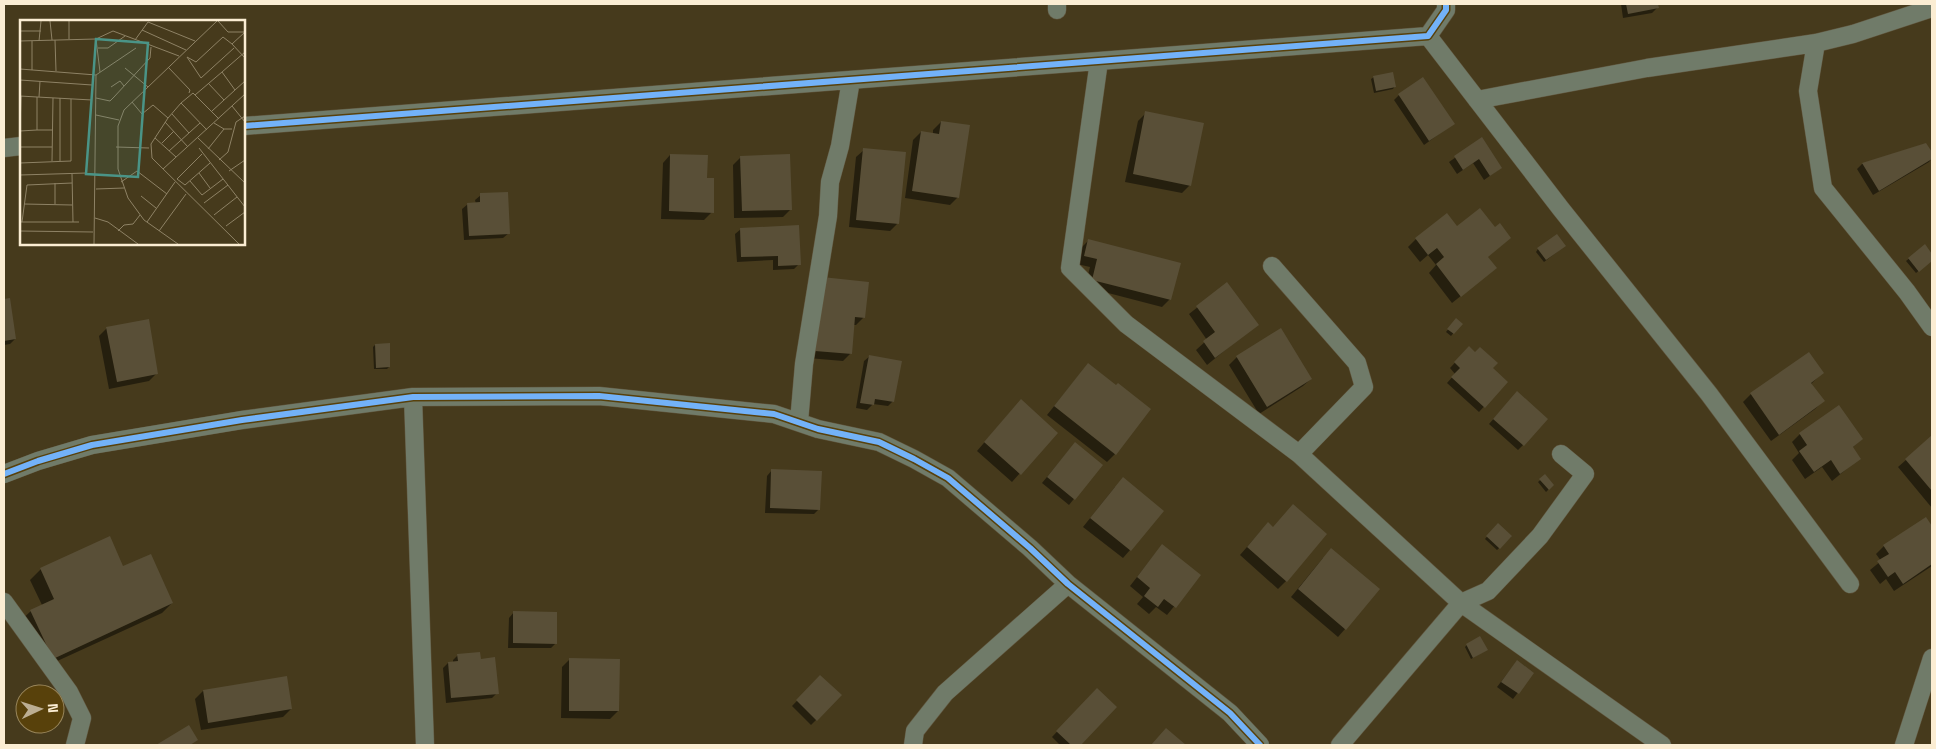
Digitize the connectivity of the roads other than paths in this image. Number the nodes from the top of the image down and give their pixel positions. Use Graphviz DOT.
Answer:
graph roads {
  1 [pos="1446,4"];
  2 [pos="1932,8"];
  3 [pos="1428,36"];
  4 [pos="1816,43"];
  5 [pos="1098,61"];
  6 [pos="851,80"];
  7 [pos="1477,100"];
  8 [pos="245,126"];
  9 [pos="20,146"];
  10 [pos="4,148"];
  11 [pos="1272,266"];
  12 [pos="1932,327"];
  13 [pos="413,397"];
  14 [pos="799,422"];
  15 [pos="1298,454"];
  16 [pos="1561,454"];
  17 [pos="4,474"];
  18 [pos="1068,584"];
  19 [pos="1850,584"];
  20 [pos="4,602"];
  21 [pos="1461,603"];
  22 [pos="1932,658"];
  23 [pos="75,745"];
  24 [pos="425,745"];
  25 [pos="913,745"];
  26 [pos="1260,745"];
  27 [pos="1340,745"];
  28 [pos="1662,745"];
  29 [pos="1904,745"];
  1 -- 3 [label="street"];
  2 -- 4 [label="street"];
  3 -- 5 [label="street"];
  3 -- 7 [label="street"];
  4 -- 7 [label="street"];
  4 -- 12 [label="street"];
  5 -- 6 [label="street"];
  5 -- 15 [label="street"];
  6 -- 8 [label="street"];
  6 -- 14 [label="street"];
  7 -- 19 [label="street"];
  9 -- 10 [label="street"];
  11 -- 15 [label="street"];
  13 -- 14 [label="street"];
  13 -- 17 [label="street"];
  13 -- 24 [label="street"];
  14 -- 18 [label="street"];
  15 -- 21 [label="street"];
  16 -- 21 [label="street"];
  18 -- 25 [label="street"];
  18 -- 26 [label="street"];
  20 -- 23 [label="street"];
  21 -- 27 [label="street"];
  21 -- 28 [label="street"];
  22 -- 29 [label="street"];
}
